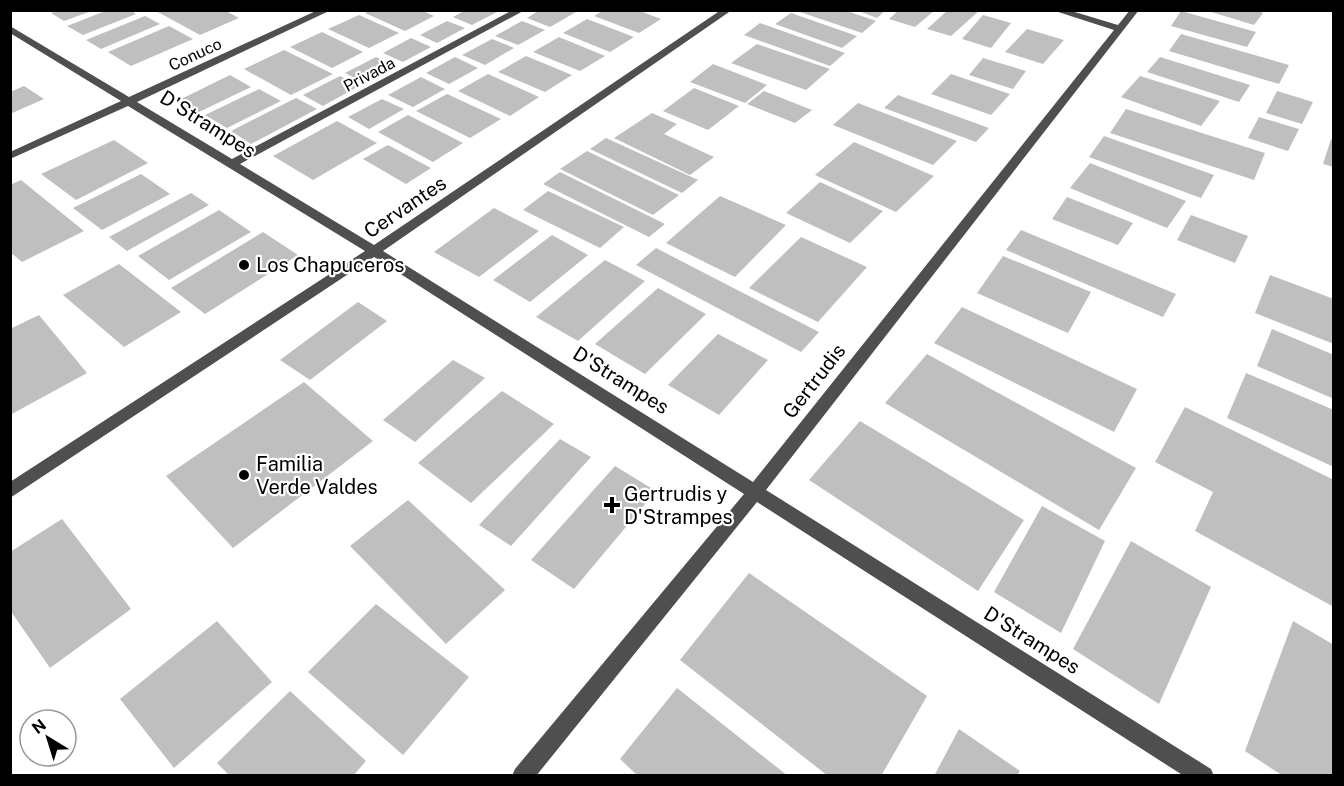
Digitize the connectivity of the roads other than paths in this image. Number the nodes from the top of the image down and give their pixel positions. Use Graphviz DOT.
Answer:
graph roads {
  1 [pos="327,10"];
  2 [pos="521,10"];
  3 [pos="728,10"];
  4 [pos="1056,10"];
  5 [pos="1135,10"];
  6 [pos="10,29"];
  7 [pos="1120,29"];
  8 [pos="129,101"];
  9 [pos="10,156"];
  10 [pos="230,165"];
  11 [pos="374,251"];
  12 [pos="10,491"];
  13 [pos="756,491"];
  14 [pos="522,776"];
  15 [pos="1204,776"];
  1 -- 8 [label="street, Conuco"];
  2 -- 10 [label="street, Privada"];
  3 -- 11 [label="street, Cervantes"];
  4 -- 7 [label="street"];
  5 -- 7 [label="street, Gertrudis"];
  6 -- 8 [label="street, D'Strampes"];
  7 -- 13 [label="street, Gertrudis"];
  8 -- 9 [label="street, Conuco"];
  8 -- 10 [label="street, D'Strampes"];
  10 -- 11 [label="street, D'Strampes"];
  11 -- 12 [label="street, Cervantes"];
  11 -- 13 [label="street, D'Strampes"];
  13 -- 14 [label="street, Gertrudis"];
  13 -- 15 [label="street, D'Strampes"];
}
